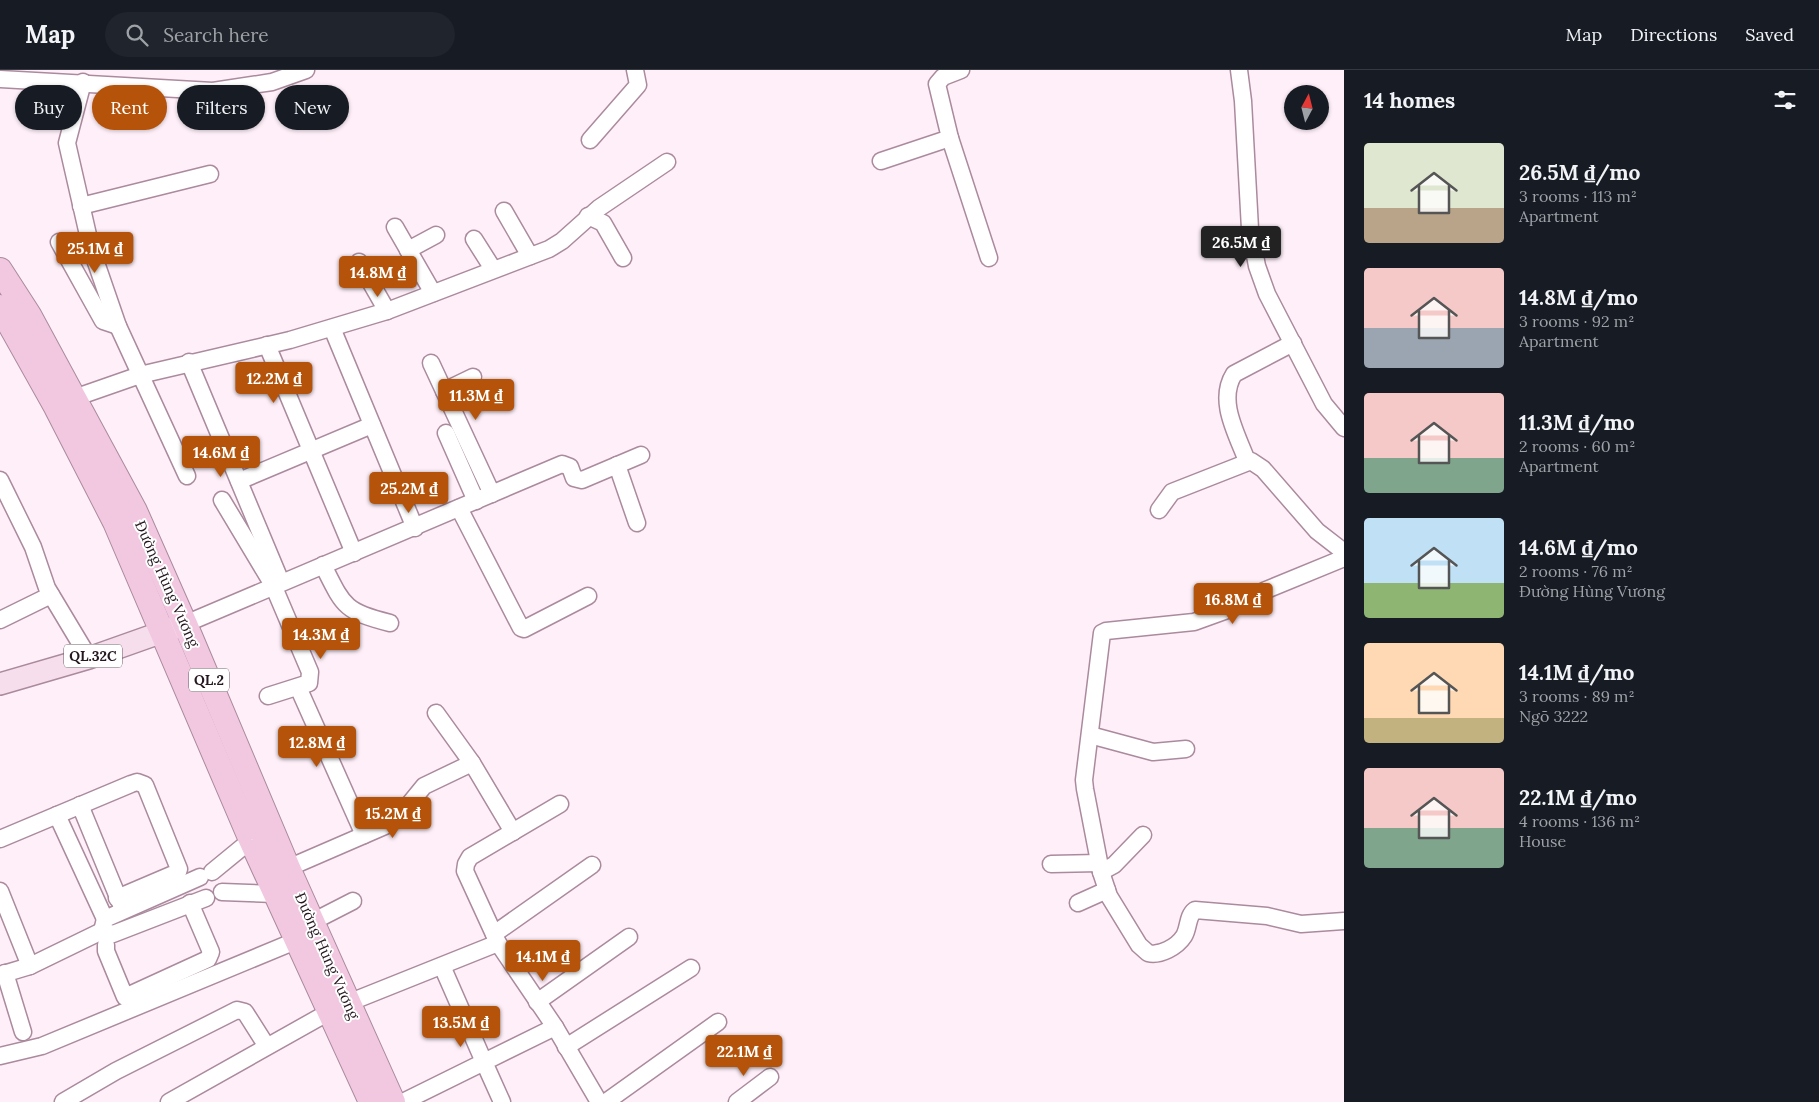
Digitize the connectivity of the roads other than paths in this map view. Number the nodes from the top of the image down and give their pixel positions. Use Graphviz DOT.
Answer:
graph roads {
  1 [pos="136,70"];
  2 [pos="306,70"];
  3 [pos="635,70"];
  4 [pos="961,70"];
  5 [pos="1240,70"];
  6 [pos="0,79"];
  7 [pos="83,82"];
  8 [pos="129,85"];
  9 [pos="144,85"];
  10 [pos="167,87"];
  11 [pos="950,138"];
  12 [pos="590,140"];
  13 [pos="881,160"];
  14 [pos="667,162"];
  15 [pos="210,174"];
  16 [pos="81,206"];
  17 [pos="504,211"];
  18 [pos="588,216"];
  19 [pos="395,227"];
  20 [pos="436,235"];
  21 [pos="474,239"];
  22 [pos="59,242"];
  23 [pos="408,250"];
  24 [pos="530,256"];
  25 [pos="623,258"];
  26 [pos="989,258"];
  27 [pos="359,262"];
  28 [pos="493,269"];
  29 [pos="0,270"];
  30 [pos="433,293"];
  31 [pos="0,307"];
  32 [pos="387,311"];
  33 [pos="118,326"];
  34 [pos="332,328"];
  35 [pos="1293,343"];
  36 [pos="267,346"];
  37 [pos="189,362"];
  38 [pos="431,363"];
  39 [pos="140,375"];
  40 [pos="473,377"];
  41 [pos="444,391"];
  42 [pos="74,398"];
  43 [pos="372,425"];
  44 [pos="1344,428"];
  45 [pos="446,433"];
  46 [pos="310,451"];
  47 [pos="641,455"];
  48 [pos="1247,461"];
  49 [pos="617,465"];
  50 [pos="187,476"];
  51 [pos="0,480"];
  52 [pos="239,481"];
  53 [pos="492,494"];
  54 [pos="222,500"];
  55 [pos="476,501"];
  56 [pos="459,508"];
  57 [pos="1158,510"];
  58 [pos="637,523"];
  59 [pos="415,528"];
  60 [pos="1344,552"];
  61 [pos="354,553"];
  62 [pos="1344,558"];
  63 [pos="323,566"];
  64 [pos="277,584"];
  65 [pos="51,595"];
  66 [pos="588,596"];
  67 [pos="0,620"];
  68 [pos="390,623"];
  69 [pos="185,624"];
  70 [pos="163,632"];
  71 [pos="89,658"];
  72 [pos="0,684"];
  73 [pos="298,687"];
  74 [pos="268,696"];
  75 [pos="436,713"];
  76 [pos="1090,735"];
  77 [pos="1186,749"];
  78 [pos="472,763"];
  79 [pos="560,804"];
  80 [pos="80,805"];
  81 [pos="57,815"];
  82 [pos="513,832"];
  83 [pos="364,835"];
  84 [pos="1143,835"];
  85 [pos="0,839"];
  86 [pos="251,840"];
  87 [pos="1051,864"];
  88 [pos="592,865"];
  89 [pos="288,868"];
  90 [pos="1100,868"];
  91 [pos="1107,890"];
  92 [pos="0,891"];
  93 [pos="222,892"];
  94 [pos="276,894"];
  95 [pos="206,898"];
  96 [pos="353,901"];
  97 [pos="190,903"];
  98 [pos="1078,903"];
  99 [pos="126,904"];
  100 [pos="5,917"];
  101 [pos="1344,921"];
  102 [pos="144,922"];
  103 [pos="103,932"];
  104 [pos="308,932"];
  105 [pos="629,937"];
  106 [pos="496,939"];
  107 [pos="30,966"];
  108 [pos="442,966"];
  109 [pos="691,968"];
  110 [pos="3,974"];
  111 [pos="537,1002"];
  112 [pos="339,1008"];
  113 [pos="718,1022"];
  114 [pos="555,1027"];
  115 [pos="23,1032"];
  116 [pos="266,1045"];
  117 [pos="566,1047"];
  118 [pos="0,1056"];
  119 [pos="484,1062"];
  120 [pos="770,1076"];
  121 [pos="597,1101"];
  122 [pos="63,1102"];
  123 [pos="168,1102"];
  124 [pos="371,1102"];
  125 [pos="393,1102"];
  126 [pos="403,1102"];
  127 [pos="502,1102"];
  128 [pos="737,1102"];
  1 -- 9 [label="street"];
  2 -- 10 [label="street"];
  3 -- 12 [label="street"];
  4 -- 11 [label="street"];
  5 -- 35 [label="street"];
  6 -- 7 [label="street"];
  7 -- 8 [label="street"];
  7 -- 16 [label="street"];
  11 -- 13 [label="street"];
  11 -- 26 [label="street"];
  14 -- 18 [label="street"];
  15 -- 16 [label="street"];
  16 -- 33 [label="street"];
  17 -- 24 [label="street"];
  18 -- 24 [label="street"];
  18 -- 25 [label="street"];
  19 -- 23 [label="street"];
  20 -- 23 [label="street"];
  21 -- 28 [label="street"];
  22 -- 33 [label="street"];
  23 -- 30 [label="street"];
  24 -- 28 [label="street"];
  27 -- 32 [label="street"];
  28 -- 30 [label="street"];
  29 -- 42 [label="highway, Đường Hùng Vương / QL.2"];
  30 -- 32 [label="street"];
  31 -- 70 [label="highway, Đường Hùng Vương / QL.2"];
  32 -- 34 [label="street"];
  33 -- 39 [label="street"];
  34 -- 36 [label="street"];
  34 -- 43 [label="street"];
  35 -- 44 [label="street"];
  35 -- 48 [label="street"];
  36 -- 37 [label="street"];
  36 -- 46 [label="street"];
  37 -- 39 [label="street"];
  37 -- 52 [label="street"];
  38 -- 41 [label="street"];
  39 -- 42 [label="street"];
  39 -- 50 [label="street"];
  40 -- 41 [label="street"];
  41 -- 53 [label="street"];
  42 -- 69 [label="highway, Đường Hùng Vương / QL.2"];
  43 -- 46 [label="street"];
  43 -- 59 [label="street"];
  45 -- 55 [label="street"];
  46 -- 52 [label="street"];
  46 -- 61 [label="street"];
  47 -- 49 [label="street"];
  48 -- 57 [label="street"];
  48 -- 60 [label="street"];
  49 -- 53 [label="street"];
  49 -- 58 [label="street"];
  51 -- 65 [label="street"];
  52 -- 64 [label="street"];
  53 -- 55 [label="street"];
  54 -- 64 [label="street"];
  55 -- 56 [label="street"];
  56 -- 59 [label="street"];
  56 -- 66 [label="street"];
  59 -- 61 [label="street"];
  61 -- 63 [label="street"];
  62 -- 76 [label="street"];
  63 -- 64 [label="street"];
  63 -- 68 [label="street"];
  64 -- 69 [label="street"];
  64 -- 73 [label="street"];
  65 -- 67 [label="street"];
  65 -- 71 [label="street"];
  69 -- 70 [label="main road, QL.32C"];
  69 -- 89 [label="highway, Đường Hùng Vương / QL.2"];
  70 -- 71 [label="main road, QL.32C"];
  70 -- 86 [label="highway, Đường Hùng Vương / QL.2"];
  71 -- 72 [label="main road, QL.32C"];
  73 -- 74 [label="street"];
  73 -- 83 [label="street"];
  75 -- 78 [label="street"];
  76 -- 77 [label="street"];
  76 -- 90 [label="street"];
  78 -- 82 [label="street"];
  78 -- 83 [label="street"];
  79 -- 82 [label="street"];
  80 -- 81 [label="street"];
  80 -- 99 [label="street"];
  80 -- 99 [label="street"];
  81 -- 85 [label="street"];
  81 -- 103 [label="street"];
  82 -- 106 [label="street"];
  83 -- 89 [label="street"];
  84 -- 90 [label="street"];
  86 -- 94 [label="highway, Đường Hùng Vương / QL.2"];
  86 -- 99 [label="street"];
  87 -- 90 [label="street"];
  88 -- 106 [label="street"];
  89 -- 104 [label="highway, Đường Hùng Vương / QL.2"];
  90 -- 91 [label="street"];
  91 -- 98 [label="street"];
  91 -- 101 [label="street"];
  92 -- 100 [label="street"];
  93 -- 94 [label="street"];
  94 -- 104 [label="highway, Đường Hùng Vương / QL.2"];
  95 -- 97 [label="street"];
  96 -- 104 [label="street"];
  97 -- 102 [label="street"];
  97 -- 103 [label="street"];
  99 -- 102 [label="street"];
  99 -- 103 [label="street"];
  100 -- 107 [label="street"];
  102 -- 103 [label="street"];
  103 -- 107 [label="street"];
  104 -- 112 [label="highway, Đường Hùng Vương / QL.2"];
  104 -- 118 [label="street"];
  105 -- 111 [label="street"];
  106 -- 108 [label="street"];
  106 -- 111 [label="street"];
  107 -- 110 [label="street"];
  108 -- 112 [label="street"];
  108 -- 119 [label="street"];
  109 -- 117 [label="street"];
  110 -- 115 [label="street"];
  111 -- 114 [label="street"];
  112 -- 116 [label="street"];
  112 -- 124 [label="highway, Đường Hùng Vương / QL.2"];
  112 -- 125 [label="highway, Đường Hùng Vương / QL.2"];
  113 -- 121 [label="street"];
  114 -- 117 [label="street"];
  114 -- 119 [label="street"];
  116 -- 122 [label="street"];
  116 -- 123 [label="street"];
  117 -- 121 [label="street"];
  119 -- 126 [label="street"];
  119 -- 127 [label="street"];
  120 -- 128 [label="street"];
}
